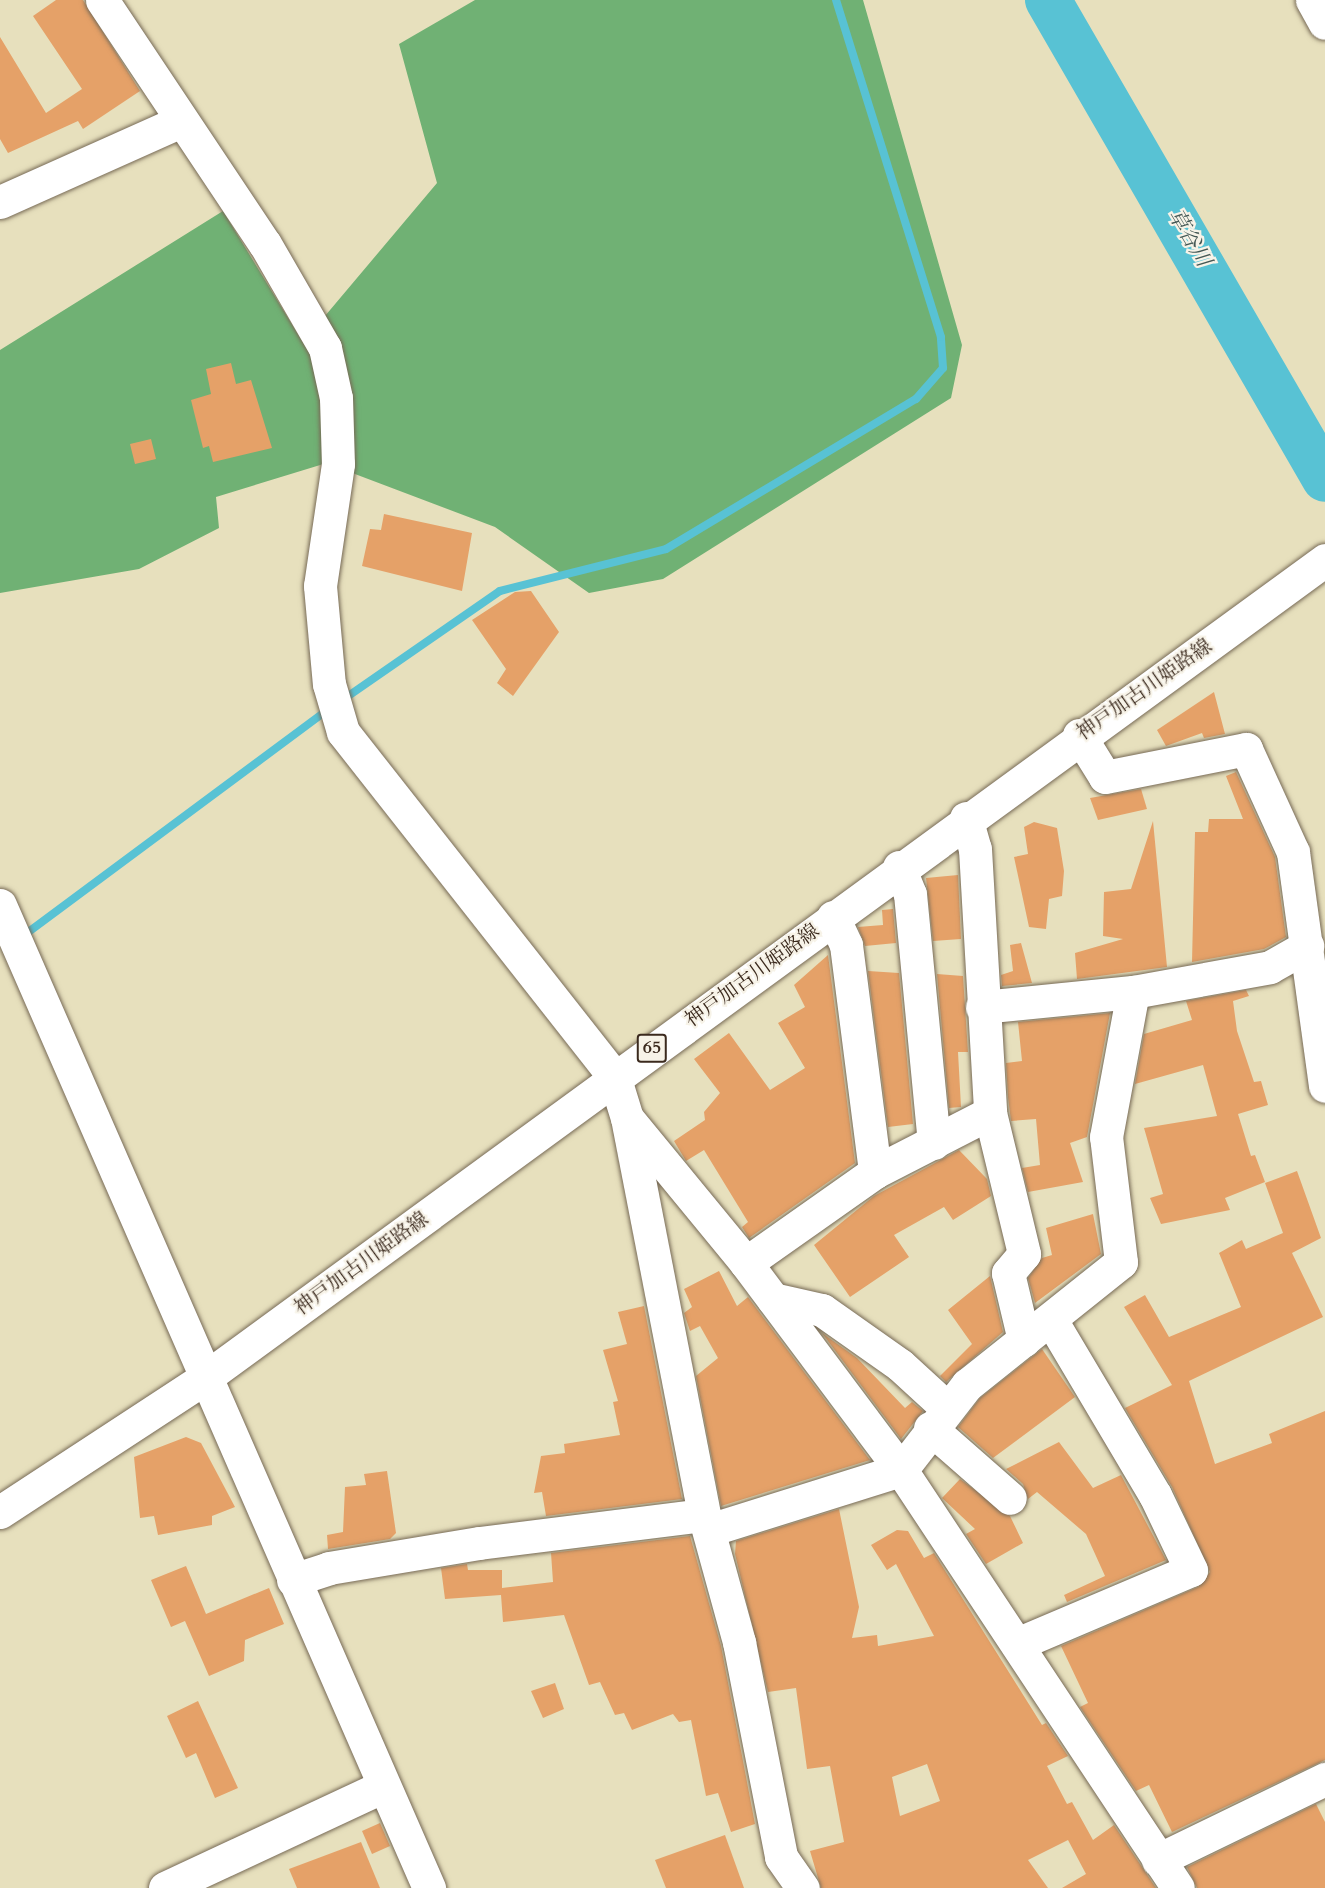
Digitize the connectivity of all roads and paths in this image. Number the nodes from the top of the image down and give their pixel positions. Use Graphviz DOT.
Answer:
graph roads {
  1 [pos="102,0"];
  2 [pos="1312,0"];
  3 [pos="1325,24"];
  4 [pos="179,122"];
  5 [pos="0,202"];
  6 [pos="1313,569"];
  7 [pos="1079,735"];
  8 [pos="966,818"];
  9 [pos="898,867"];
  10 [pos="5,917"];
  11 [pos="832,917"];
  12 [pos="1307,946"];
  13 [pos="1133,992"];
  14 [pos="982,1007"];
  15 [pos="614,1076"];
  16 [pos="1325,1086"];
  17 [pos="990,1113"];
  18 [pos="627,1118"];
  19 [pos="934,1143"];
  20 [pos="875,1172"];
  21 [pos="746,1263"];
  22 [pos="773,1299"];
  23 [pos="1051,1320"];
  24 [pos="1024,1340"];
  25 [pos="209,1375"];
  26 [pos="938,1418"];
  27 [pos="901,1470"];
  28 [pos="1010,1498"];
  29 [pos="0,1512"];
  30 [pos="706,1523"];
  31 [pos="292,1580"];
  32 [pos="1017,1644"];
  33 [pos="1325,1779"];
  34 [pos="382,1787"];
  35 [pos="1158,1860"];
  36 [pos="165,1888"];
  37 [pos="429,1888"];
  38 [pos="803,1888"];
  39 [pos="1178,1888"];
  1 -- 4 [label="street"];
  2 -- 3 [label="street"];
  4 -- 5 [label="street"];
  4 -- 15 [label="street"];
  6 -- 7 [label="street, 神戸加古川姫路線 / 65"];
  7 -- 8 [label="street, 神戸加古川姫路線 / 65"];
  7 -- 12 [label="street"];
  8 -- 9 [label="street, 神戸加古川姫路線 / 65"];
  8 -- 14 [label="street"];
  9 -- 11 [label="street, 神戸加古川姫路線 / 65"];
  9 -- 19 [label="street"];
  10 -- 25 [label="street"];
  11 -- 15 [label="street, 神戸加古川姫路線 / 65"];
  11 -- 20 [label="street"];
  12 -- 13 [label="street"];
  12 -- 16 [label="street"];
  13 -- 14 [label="street"];
  13 -- 23 [label="street"];
  14 -- 17 [label="street"];
  15 -- 18 [label="street"];
  15 -- 25 [label="street, 神戸加古川姫路線 / 65"];
  17 -- 19 [label="street"];
  17 -- 24 [label="street"];
  18 -- 21 [label="street"];
  18 -- 30 [label="street"];
  19 -- 20 [label="street"];
  20 -- 21 [label="street"];
  21 -- 22 [label="street"];
  22 -- 26 [label="street"];
  22 -- 27 [label="street"];
  23 -- 24 [label="street"];
  23 -- 32 [label="street"];
  24 -- 26 [label="street"];
  25 -- 29 [label="street, 神戸加古川姫路線 / 65"];
  25 -- 31 [label="street"];
  26 -- 27 [label="street"];
  26 -- 28 [label="street"];
  27 -- 30 [label="street"];
  27 -- 32 [label="street"];
  30 -- 31 [label="street"];
  30 -- 38 [label="street"];
  31 -- 34 [label="street"];
  32 -- 35 [label="street"];
  33 -- 35 [label="street"];
  34 -- 36 [label="street"];
  34 -- 37 [label="street"];
  35 -- 39 [label="street"];
}
